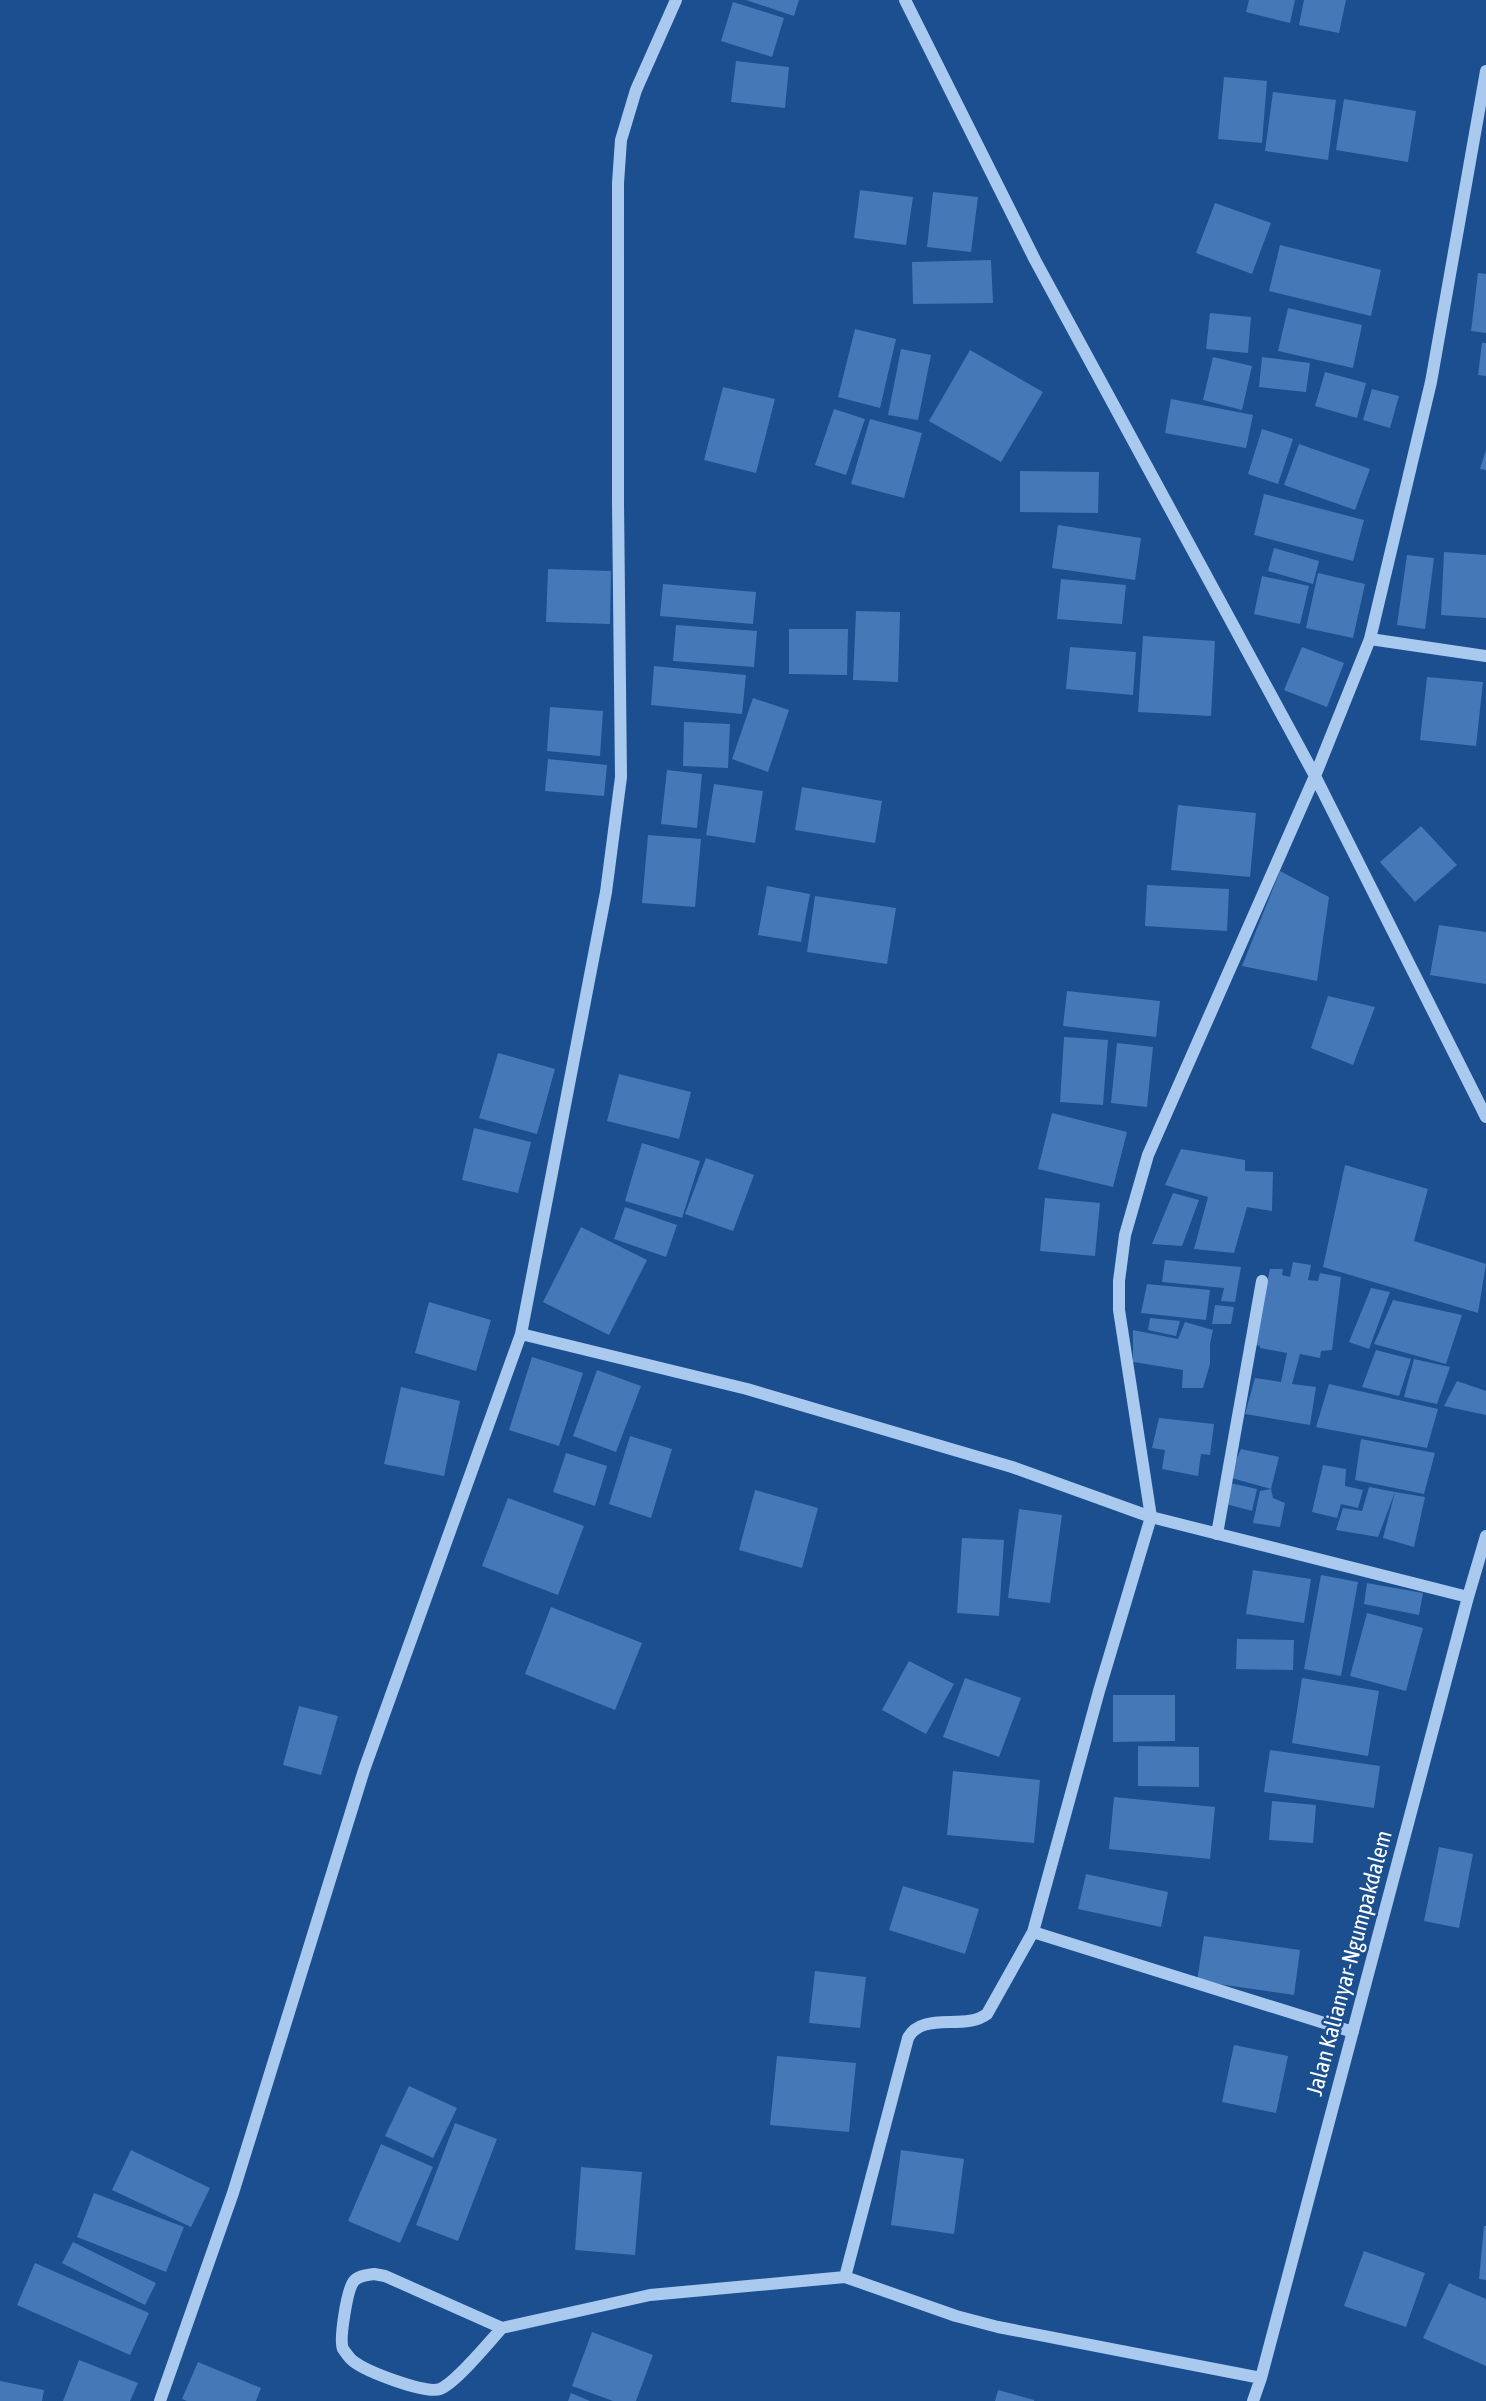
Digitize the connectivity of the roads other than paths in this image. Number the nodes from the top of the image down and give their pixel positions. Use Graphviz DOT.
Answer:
graph roads {
  1 [pos="676,0"];
  2 [pos="905,0"];
  3 [pos="1486,71"];
  4 [pos="1370,639"];
  5 [pos="1486,656"];
  6 [pos="1315,776"];
  7 [pos="1486,1117"];
  8 [pos="1262,1281"];
  9 [pos="522,1334"];
  10 [pos="1151,1517"];
  11 [pos="1217,1534"];
  12 [pos="1486,1536"];
  13 [pos="1468,1597"];
  14 [pos="1033,1932"];
  15 [pos="1353,2032"];
  16 [pos="845,2277"];
  17 [pos="502,2328"];
  18 [pos="1261,2378"];
  19 [pos="160,2401"];
  20 [pos="1253,2401"];
  1 -- 9 [label="street"];
  2 -- 6 [label="street"];
  3 -- 4 [label="street"];
  4 -- 5 [label="street"];
  4 -- 6 [label="street"];
  6 -- 7 [label="street"];
  6 -- 10 [label="street"];
  8 -- 11 [label="street"];
  9 -- 10 [label="street"];
  9 -- 19 [label="street"];
  10 -- 11 [label="street"];
  10 -- 14 [label="street"];
  11 -- 13 [label="street"];
  12 -- 13 [label="street, Jalan Kalianyar-Ngumpakdalem"];
  13 -- 15 [label="street, Jalan Kalianyar-Ngumpakdalem"];
  14 -- 15 [label="street"];
  14 -- 16 [label="street"];
  15 -- 18 [label="street, Jalan Kalianyar-Ngumpakdalem"];
  16 -- 17 [label="street"];
  16 -- 18 [label="street"];
  17 -- 17 [label="street"];
  18 -- 20 [label="street, Jalan Kalianyar-Ngumpakdalem"];
}
